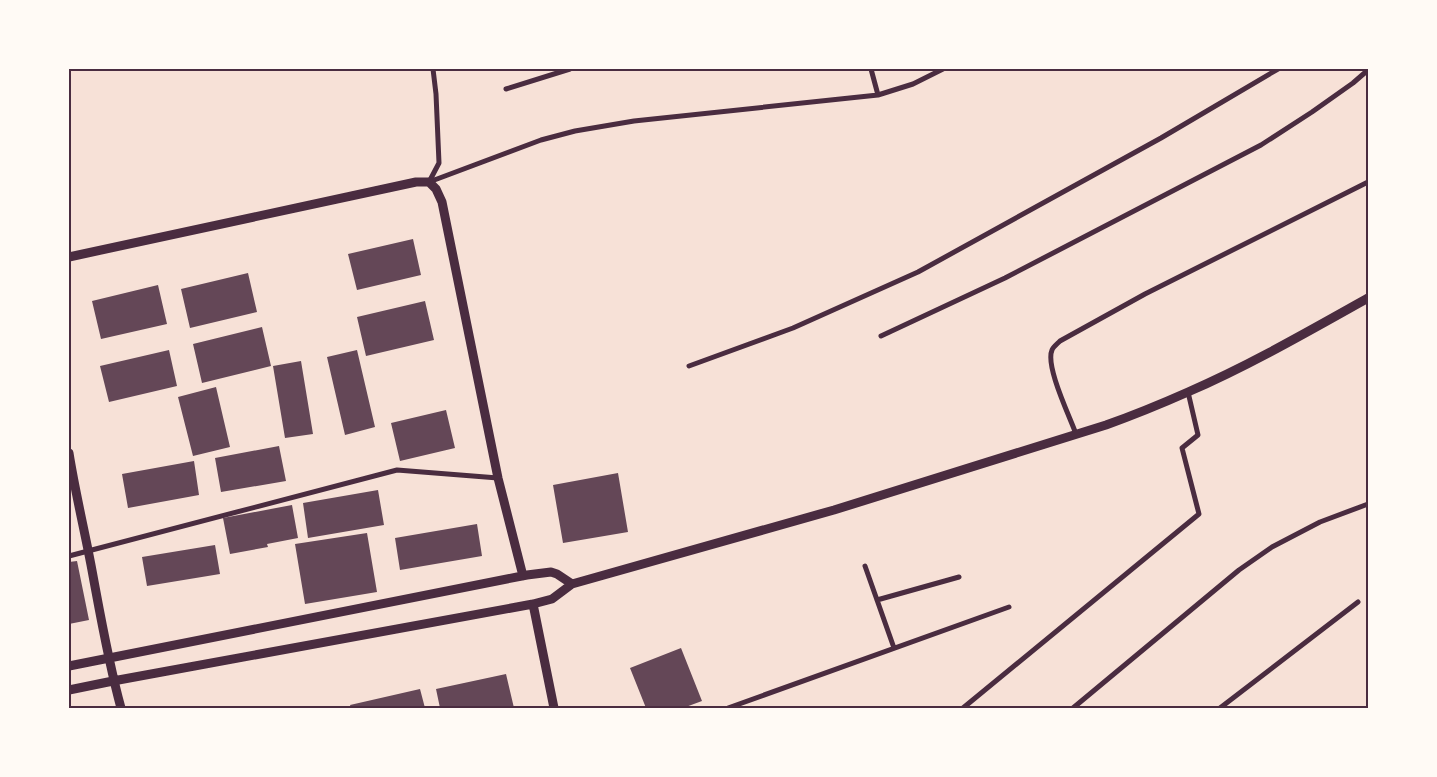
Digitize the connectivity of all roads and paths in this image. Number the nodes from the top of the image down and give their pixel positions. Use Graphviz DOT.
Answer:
graph roads {
  1 [pos="433,69"];
  2 [pos="570,69"];
  3 [pos="871,69"];
  4 [pos="943,69"];
  5 [pos="1278,69"];
  6 [pos="1368,70"];
  7 [pos="506,89"];
  8 [pos="878,94"];
  9 [pos="429,182"];
  10 [pos="1368,182"];
  11 [pos="69,257"];
  12 [pos="1368,298"];
  13 [pos="881,336"];
  14 [pos="689,366"];
  15 [pos="1188,392"];
  16 [pos="1076,434"];
  17 [pos="69,452"];
  18 [pos="71,478"];
  19 [pos="498,478"];
  20 [pos="1368,504"];
  21 [pos="88,552"];
  22 [pos="69,556"];
  23 [pos="865,566"];
  24 [pos="523,576"];
  25 [pos="959,577"];
  26 [pos="572,584"];
  27 [pos="877,600"];
  28 [pos="1358,602"];
  29 [pos="533,604"];
  30 [pos="1008,607"];
  31 [pos="894,648"];
  32 [pos="109,657"];
  33 [pos="69,666"];
  34 [pos="113,680"];
  35 [pos="69,690"];
  36 [pos="121,708"];
  37 [pos="554,708"];
  38 [pos="728,708"];
  39 [pos="962,708"];
  40 [pos="1073,708"];
  41 [pos="1220,708"];
  1 -- 9 [label="street"];
  2 -- 7 [label="street"];
  3 -- 8 [label="street"];
  4 -- 8 [label="street"];
  5 -- 14 [label="street"];
  6 -- 13 [label="street"];
  8 -- 9 [label="street"];
  9 -- 11 [label="street"];
  9 -- 19 [label="street"];
  10 -- 16 [label="street"];
  12 -- 15 [label="street"];
  15 -- 16 [label="street"];
  15 -- 39 [label="street"];
  16 -- 26 [label="street"];
  17 -- 18 [label="street"];
  18 -- 21 [label="street"];
  19 -- 21 [label="street"];
  19 -- 24 [label="street"];
  20 -- 40 [label="street"];
  21 -- 22 [label="street"];
  21 -- 32 [label="street"];
  23 -- 27 [label="street"];
  24 -- 26 [label="street"];
  24 -- 32 [label="street"];
  25 -- 27 [label="street"];
  26 -- 29 [label="street"];
  27 -- 31 [label="street"];
  28 -- 41 [label="street"];
  29 -- 34 [label="street"];
  29 -- 37 [label="street"];
  30 -- 31 [label="street"];
  31 -- 38 [label="street"];
  32 -- 33 [label="street"];
  32 -- 34 [label="street"];
  34 -- 35 [label="street"];
  34 -- 36 [label="street"];
}
